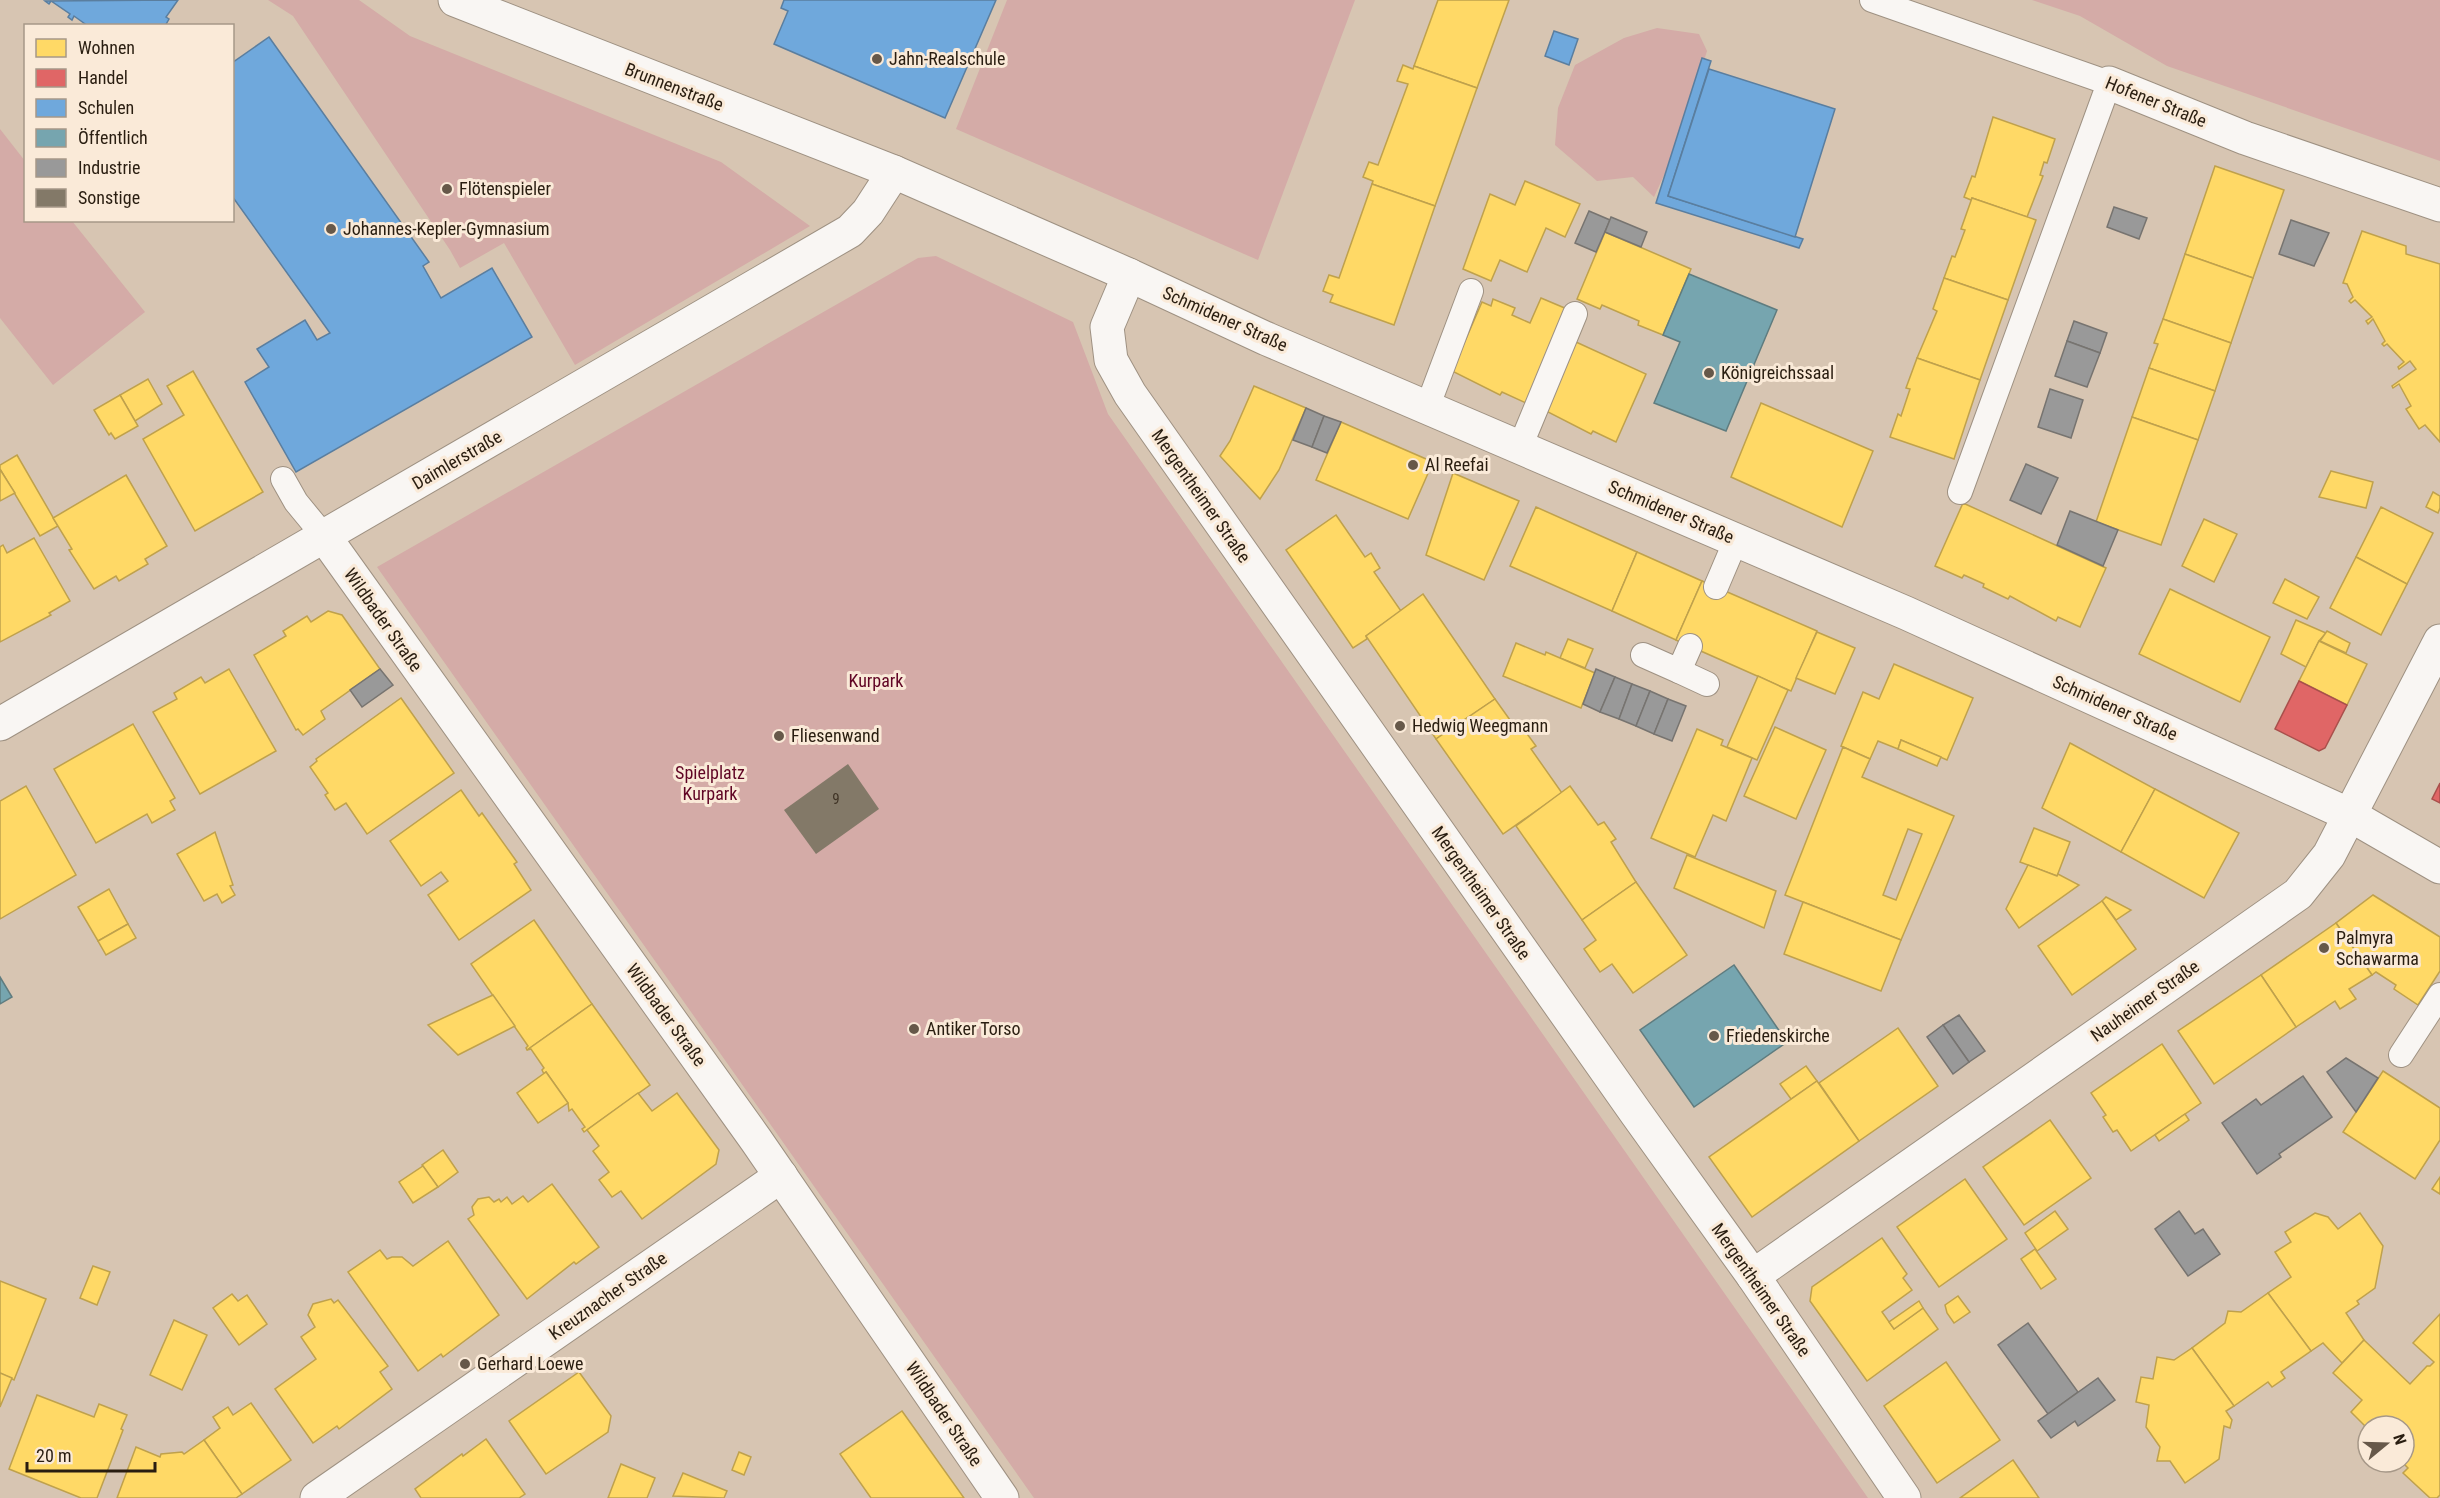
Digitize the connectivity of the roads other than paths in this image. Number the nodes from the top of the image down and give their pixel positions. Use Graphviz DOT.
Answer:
graph roads {
  1 [pos="1872,0"];
  2 [pos="458,1"];
  3 [pos="2109,83"];
  4 [pos="894,172"];
  5 [pos="2440,205"];
  6 [pos="1129,275"];
  7 [pos="1471,291"];
  8 [pos="1575,314"];
  9 [pos="1427,408"];
  10 [pos="1520,447"];
  11 [pos="283,479"];
  12 [pos="1960,492"];
  13 [pos="324,536"];
  14 [pos="1736,540"];
  15 [pos="1716,587"];
  16 [pos="2440,641"];
  17 [pos="1690,646"];
  18 [pos="1643,655"];
  19 [pos="1679,671"];
  20 [pos="1707,684"];
  21 [pos="0,724"];
  22 [pos="2350,815"];
  23 [pos="2440,867"];
  24 [pos="2440,995"];
  25 [pos="2401,1055"];
  26 [pos="781,1176"];
  27 [pos="1753,1276"];
  28 [pos="317,1498"];
  29 [pos="1002,1498"];
  30 [pos="1904,1498"];
  1 -- 3 [label="lane, Hofener Straße"];
  2 -- 4 [label="street, Brunnenstraße"];
  3 -- 5 [label="street, Hofener Straße"];
  3 -- 12 [label="lane"];
  4 -- 6 [label="street, Schmidener Straße"];
  4 -- 13 [label="street, Daimlerstraße"];
  6 -- 9 [label="street, Schmidener Straße"];
  6 -- 27 [label="street, Mergentheimer Straße"];
  7 -- 9 [label="lane"];
  8 -- 10 [label="lane"];
  9 -- 10 [label="street, Schmidener Straße"];
  10 -- 14 [label="street, Schmidener Straße"];
  11 -- 13 [label="lane"];
  13 -- 21 [label="street, Daimlerstraße"];
  13 -- 26 [label="street, Wildbader Straße"];
  14 -- 15 [label="lane"];
  14 -- 22 [label="street, Schmidener Straße"];
  16 -- 22 [label="street, Nauheimer Straße"];
  17 -- 19 [label="lane"];
  18 -- 19 [label="lane"];
  19 -- 20 [label="lane"];
  22 -- 23 [label="street, Schmidener Straße"];
  22 -- 27 [label="street, Nauheimer Straße"];
  24 -- 25 [label="lane"];
  26 -- 28 [label="street, Kreuznacher Straße"];
  26 -- 29 [label="street, Wildbader Straße"];
  27 -- 30 [label="street, Mergentheimer Straße"];
}
